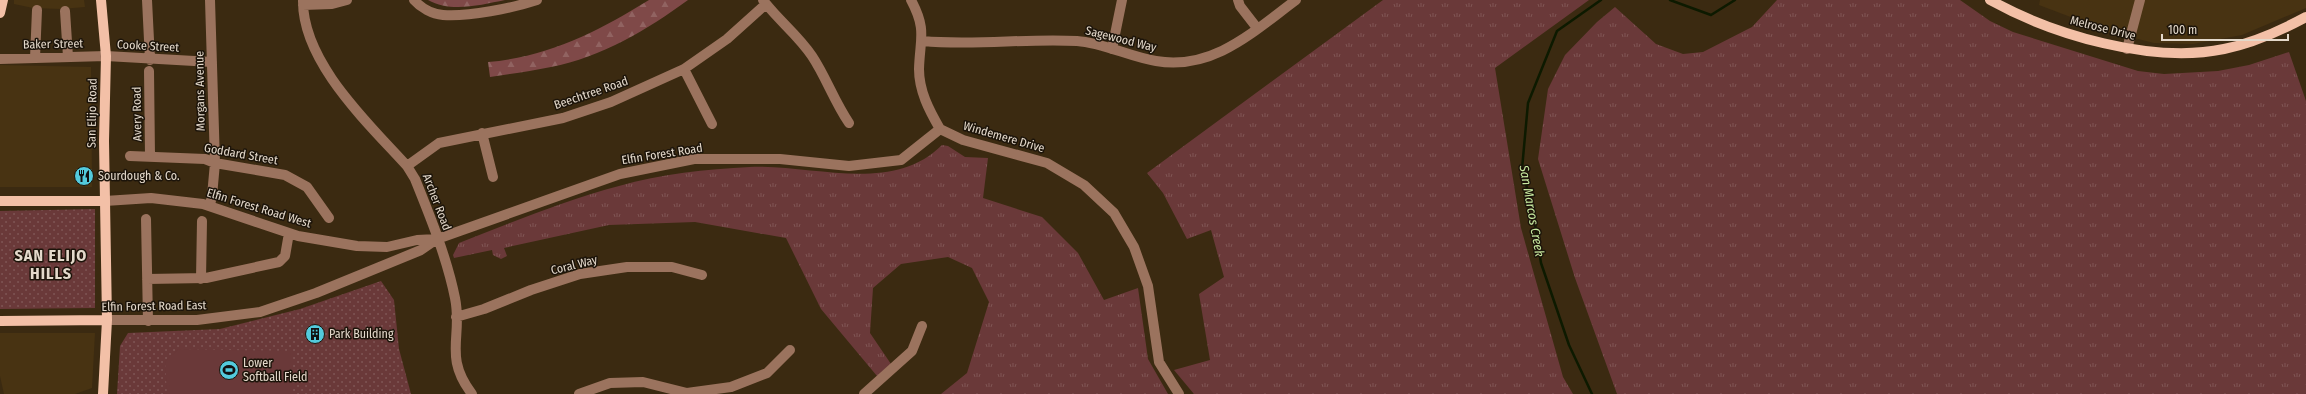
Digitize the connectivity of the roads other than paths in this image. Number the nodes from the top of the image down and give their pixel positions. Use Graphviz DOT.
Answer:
graph roads {
  1 [pos="3,0"];
  2 [pos="101,0"];
  3 [pos="148,0"];
  4 [pos="210,0"];
  5 [pos="347,0"];
  6 [pos="414,0"];
  7 [pos="537,0"];
  8 [pos="911,0"];
  9 [pos="1122,0"];
  10 [pos="1238,0"];
  11 [pos="1296,0"];
  12 [pos="1990,0"];
  13 [pos="2140,0"];
  14 [pos="303,2"];
  15 [pos="764,2"];
  16 [pos="37,10"];
  17 [pos="65,11"];
  18 [pos="0,13"];
  19 [pos="2306,17"];
  20 [pos="1257,28"];
  21 [pos="923,41"];
  22 [pos="1112,49"];
  23 [pos="2128,49"];
  24 [pos="106,56"];
  25 [pos="68,57"];
  26 [pos="35,58"];
  27 [pos="0,59"];
  28 [pos="150,60"];
  29 [pos="212,62"];
  30 [pos="684,69"];
  31 [pos="149,71"];
  32 [pos="849,123"];
  33 [pos="712,124"];
  34 [pos="940,129"];
  35 [pos="482,133"];
  36 [pos="130,156"];
  37 [pos="150,156"];
  38 [pos="215,163"];
  39 [pos="407,166"];
  40 [pos="493,177"];
  41 [pos="0,201"];
  42 [pos="105,201"];
  43 [pos="210,205"];
  44 [pos="329,218"];
  45 [pos="146,219"];
  46 [pos="202,221"];
  47 [pos="289,233"];
  48 [pos="437,239"];
  49 [pos="702,275"];
  50 [pos="201,278"];
  51 [pos="147,279"];
  52 [pos="456,317"];
  53 [pos="107,320"];
  54 [pos="0,321"];
  55 [pos="148,321"];
  56 [pos="922,326"];
  57 [pos="790,350"];
  58 [pos="103,394"];
  59 [pos="472,394"];
  60 [pos="579,394"];
  61 [pos="864,394"];
  62 [pos="1179,394"];
  1 -- 18 [label="main road"];
  2 -- 24 [label="main road, San Elijo Road"];
  3 -- 28 [label="street"];
  4 -- 29 [label="street, Morgans Avenue"];
  5 -- 14 [label="street"];
  6 -- 7 [label="street"];
  8 -- 21 [label="street"];
  9 -- 22 [label="street"];
  10 -- 20 [label="street"];
  11 -- 20 [label="street, Sagewood Way"];
  12 -- 23 [label="main road, Melrose Drive"];
  13 -- 23 [label="street"];
  14 -- 39 [label="street, Archer Road"];
  15 -- 30 [label="street, Beechtree Road"];
  15 -- 32 [label="street"];
  16 -- 26 [label="street"];
  17 -- 25 [label="street"];
  19 -- 23 [label="main road, Melrose Drive"];
  20 -- 22 [label="street, Sagewood Way"];
  21 -- 22 [label="street, Sagewood Way"];
  21 -- 34 [label="street"];
  24 -- 25 [label="street, Baker Street"];
  24 -- 28 [label="street, Cooke Street"];
  24 -- 42 [label="main road, San Elijo Road"];
  25 -- 26 [label="street, Baker Street"];
  26 -- 27 [label="street, Baker Street"];
  28 -- 29 [label="street, Cooke Street"];
  29 -- 38 [label="street, Morgans Avenue"];
  30 -- 33 [label="street"];
  30 -- 35 [label="street, Beechtree Road"];
  31 -- 37 [label="street, Avery Road"];
  34 -- 48 [label="street, Elfin Forest Road"];
  34 -- 62 [label="street, Windemere Drive"];
  35 -- 39 [label="street, Beechtree Road"];
  35 -- 40 [label="street"];
  36 -- 37 [label="street, Goddard Street"];
  37 -- 38 [label="street, Goddard Street"];
  38 -- 43 [label="street, Morgans Avenue"];
  38 -- 44 [label="street, Goddard Street"];
  39 -- 48 [label="street, Archer Road"];
  41 -- 42 [label="main road, Elfin Forest Road West"];
  42 -- 43 [label="street, Elfin Forest Road West"];
  42 -- 53 [label="main road, San Elijo Road"];
  43 -- 47 [label="street, Elfin Forest Road West"];
  45 -- 51 [label="street"];
  46 -- 50 [label="street"];
  47 -- 48 [label="street, Elfin Forest Road West"];
  47 -- 50 [label="street"];
  48 -- 52 [label="street, Archer Road"];
  48 -- 55 [label="street, Elfin Forest Road East"];
  49 -- 52 [label="street, Coral Way"];
  50 -- 51 [label="street"];
  51 -- 55 [label="street"];
  52 -- 59 [label="street, Archer Road"];
  53 -- 54 [label="main road, Elfin Forest Road East"];
  53 -- 55 [label="street, Elfin Forest Road East"];
  53 -- 58 [label="main road, San Elijo Road"];
  56 -- 61 [label="street"];
  57 -- 60 [label="street"];
}
